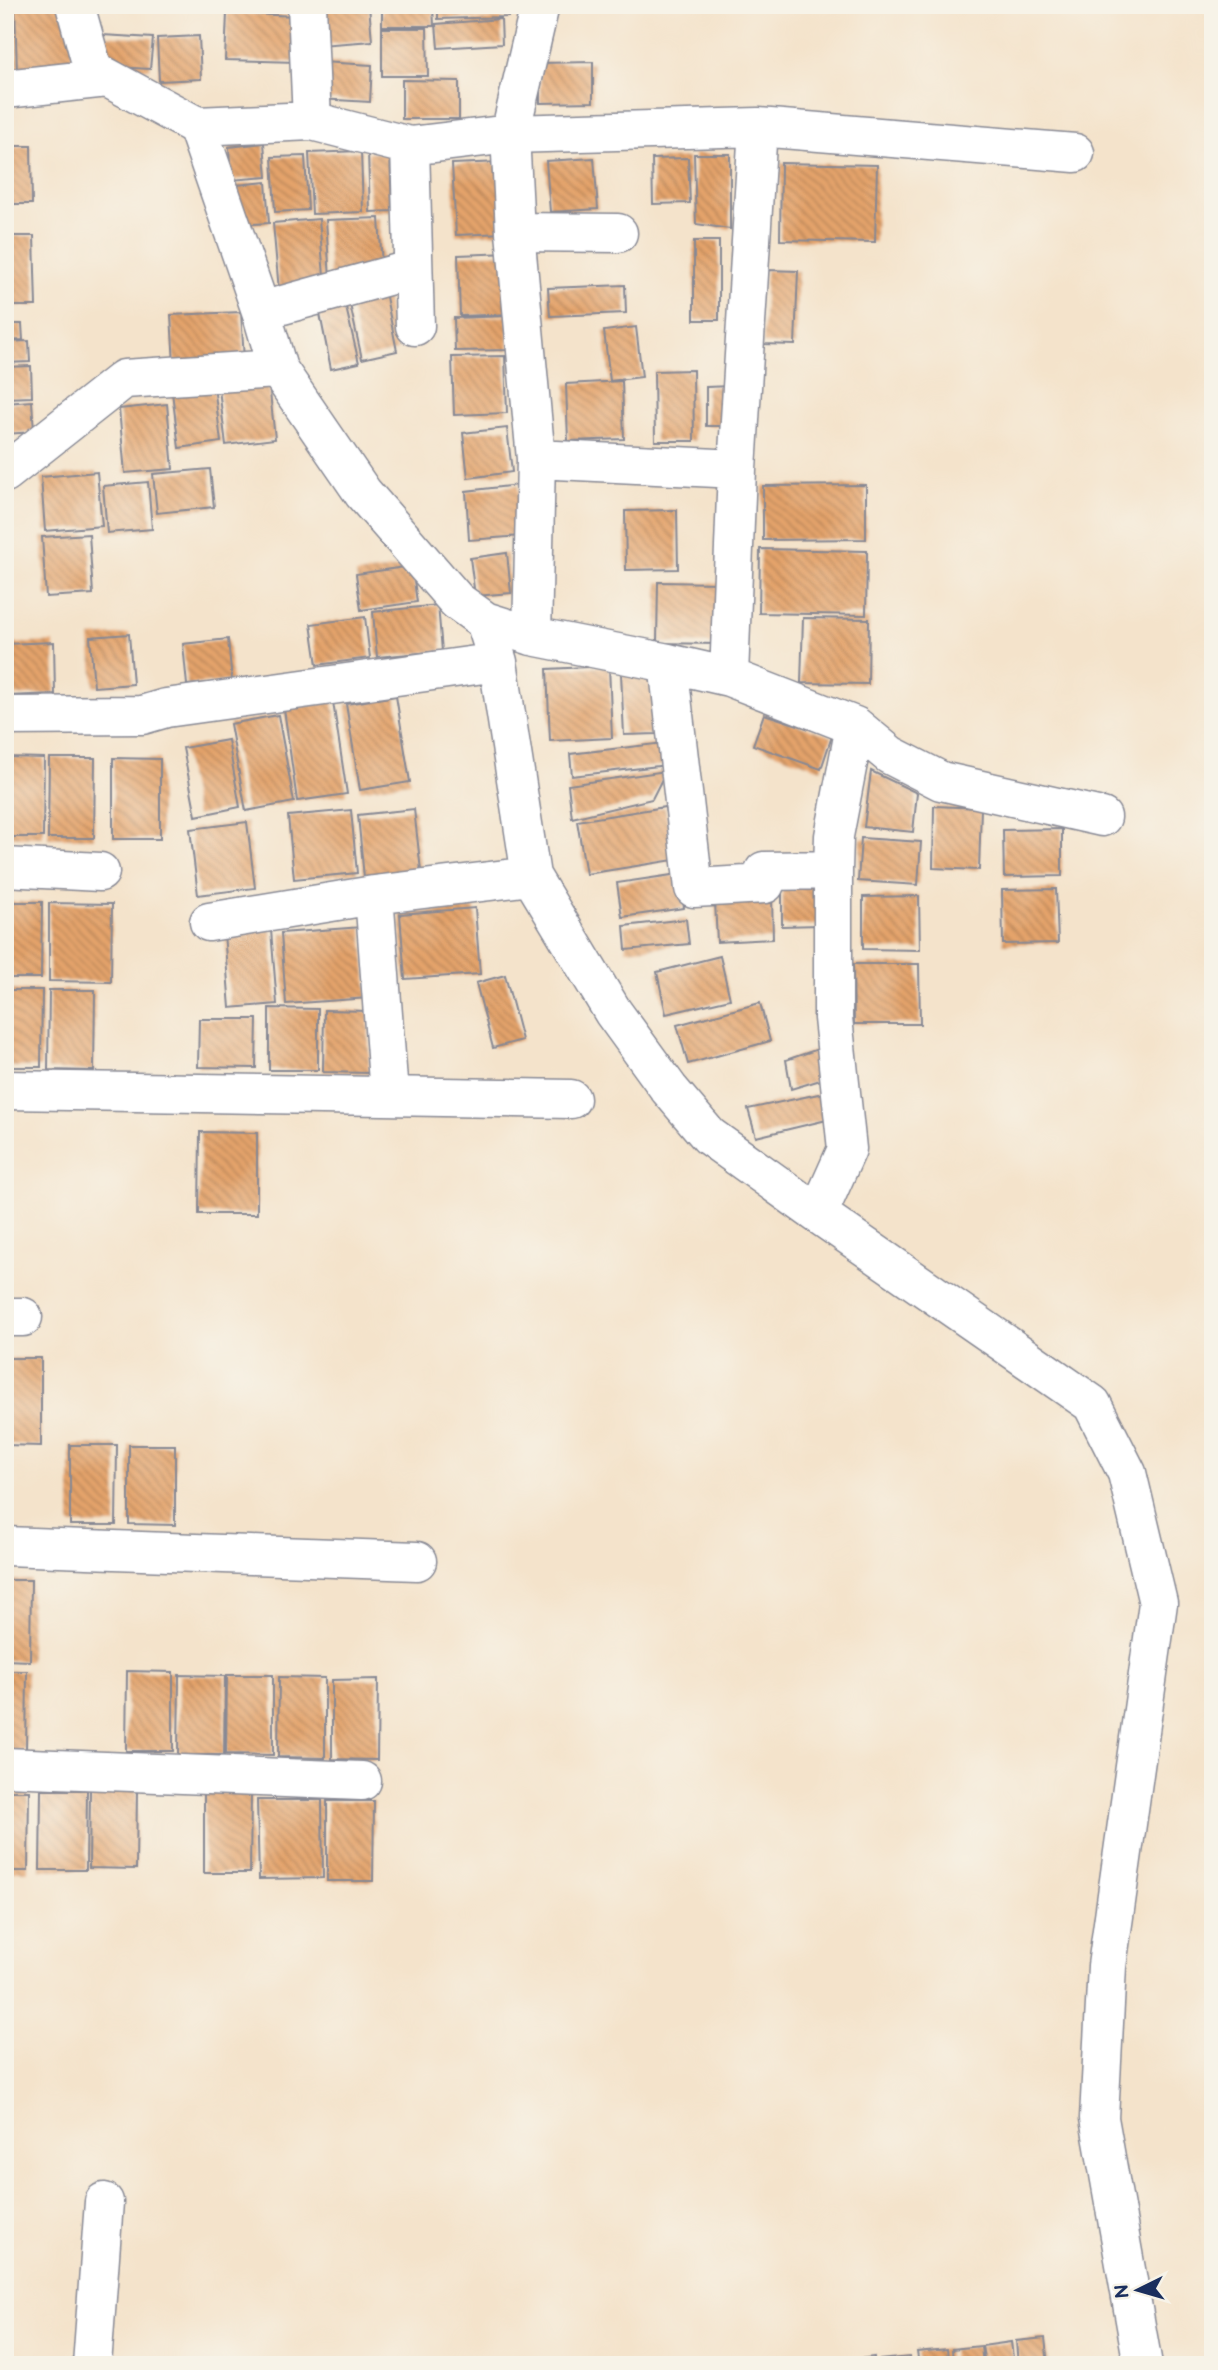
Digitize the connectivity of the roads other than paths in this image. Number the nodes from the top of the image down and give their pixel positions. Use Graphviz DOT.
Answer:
graph roads {
  1 [pos="75,5"];
  2 [pos="307,5"];
  3 [pos="540,5"];
  4 [pos="107,78"];
  5 [pos="5,89"];
  6 [pos="312,121"];
  7 [pos="197,126"];
  8 [pos="758,127"];
  9 [pos="510,134"];
  10 [pos="410,146"];
  11 [pos="1075,153"];
  12 [pos="515,232"];
  13 [pos="618,233"];
  14 [pos="413,269"];
  15 [pos="261,311"];
  16 [pos="415,326"];
  17 [pos="278,369"];
  18 [pos="536,459"];
  19 [pos="737,470"];
  20 [pos="5,473"];
  21 [pos="485,621"];
  22 [pos="532,636"];
  23 [pos="498,662"];
  24 [pos="668,663"];
  25 [pos="729,677"];
  26 [pos="5,716"];
  27 [pos="855,726"];
  28 [pos="1101,817"];
  29 [pos="5,867"];
  30 [pos="833,870"];
  31 [pos="100,872"];
  32 [pos="531,876"];
  33 [pos="374,895"];
  34 [pos="209,922"];
  35 [pos="5,1090"];
  36 [pos="389,1095"];
  37 [pos="571,1099"];
  38 [pos="818,1214"];
  39 [pos="5,1546"];
  40 [pos="417,1561"];
  41 [pos="5,1767"];
  42 [pos="362,1781"];
  43 [pos="104,2202"];
  44 [pos="92,2365"];
  45 [pos="1143,2365"];
  1 -- 4 [label="street"];
  2 -- 6 [label="street"];
  3 -- 9 [label="street"];
  4 -- 5 [label="street"];
  4 -- 7 [label="street"];
  6 -- 7 [label="street"];
  6 -- 10 [label="street"];
  7 -- 15 [label="street"];
  8 -- 9 [label="street"];
  8 -- 11 [label="street"];
  8 -- 19 [label="street"];
  9 -- 10 [label="street"];
  9 -- 12 [label="street"];
  10 -- 14 [label="street"];
  12 -- 13 [label="street"];
  12 -- 18 [label="street"];
  14 -- 15 [label="street"];
  14 -- 16 [label="street"];
  15 -- 17 [label="street"];
  17 -- 20 [label="street"];
  17 -- 21 [label="street"];
  18 -- 19 [label="street"];
  18 -- 22 [label="street"];
  19 -- 25 [label="street"];
  21 -- 22 [label="street"];
  21 -- 23 [label="street"];
  22 -- 24 [label="street"];
  23 -- 26 [label="street"];
  23 -- 32 [label="street"];
  24 -- 25 [label="street"];
  24 -- 30 [label="street"];
  25 -- 27 [label="street"];
  27 -- 28 [label="street"];
  27 -- 30 [label="street"];
  29 -- 31 [label="street"];
  30 -- 38 [label="street"];
  32 -- 33 [label="street"];
  32 -- 38 [label="street"];
  33 -- 34 [label="street"];
  33 -- 36 [label="street"];
  35 -- 36 [label="street"];
  36 -- 37 [label="street"];
  38 -- 45 [label="street"];
  39 -- 40 [label="street"];
  41 -- 42 [label="street"];
  43 -- 44 [label="street"];
}
